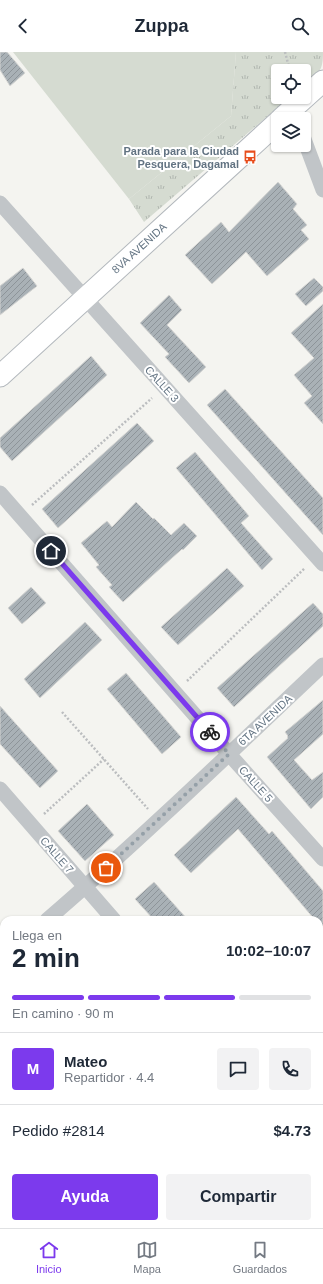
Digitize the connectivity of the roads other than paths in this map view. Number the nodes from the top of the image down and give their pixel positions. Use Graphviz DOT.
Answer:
graph roads {
  1 [pos="323,81"];
  2 [pos="292,112"];
  3 [pos="271,131"];
  4 [pos="309,152"];
  5 [pos="323,190"];
  6 [pos="0,203"];
  7 [pos="85,298"];
  8 [pos="0,376"];
  9 [pos="0,493"];
  10 [pos="320,560"];
  11 [pos="323,665"];
  12 [pos="229,754"];
  13 [pos="0,789"];
  14 [pos="323,859"];
  15 [pos="85,888"];
  16 [pos="52,916"];
  17 [pos="110,916"];
  1 -- 2 [label="street, 8VA AVENIDA"];
  3 -- 7 [label="street, 8VA AVENIDA"];
  4 -- 5 [label="street"];
  6 -- 7 [label="street, CALLE 3"];
  7 -- 8 [label="street, 8VA AVENIDA"];
  7 -- 10 [label="street, CALLE 3"];
  9 -- 12 [label="street, CALLE 5"];
  11 -- 12 [label="street, 6TA AVENIDA"];
  12 -- 14 [label="street, CALLE 5"];
  12 -- 15 [label="street, 6TA AVENIDA"];
  13 -- 15 [label="street, CALLE 7"];
  15 -- 16 [label="street, 6TA AVENIDA"];
  15 -- 17 [label="street, CALLE 7"];
}
